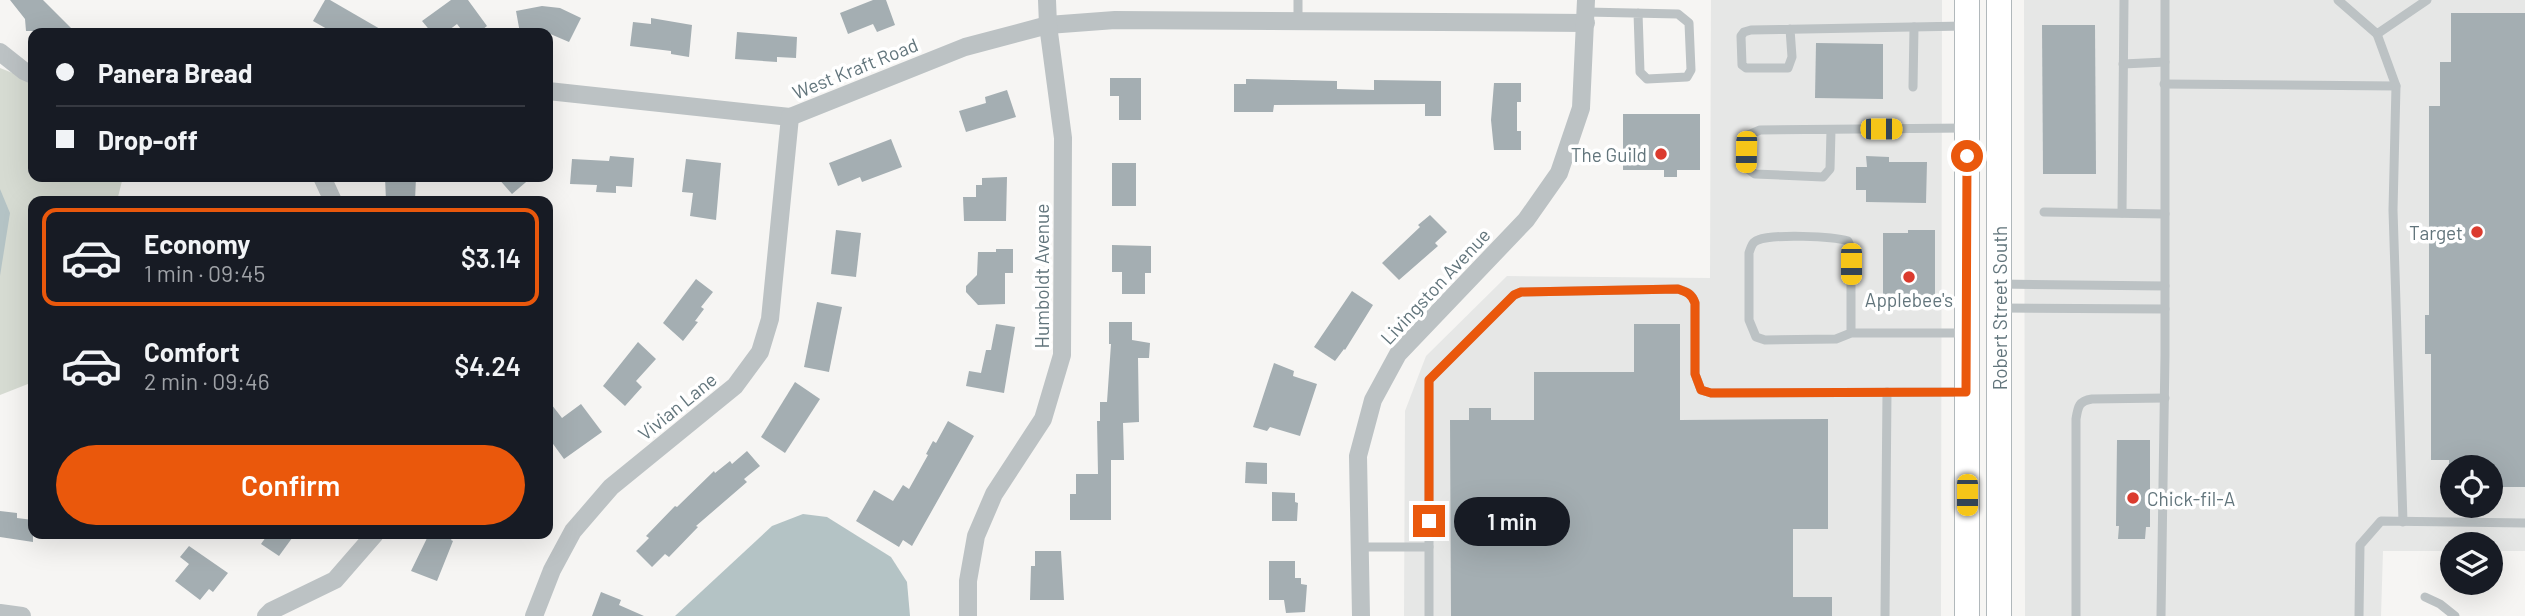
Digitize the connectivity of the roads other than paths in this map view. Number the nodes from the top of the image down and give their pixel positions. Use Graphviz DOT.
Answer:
graph roads {
  1 [pos="1047,0"];
  2 [pos="1298,0"];
  3 [pos="1967,0"];
  4 [pos="1999,0"];
  5 [pos="2124,0"];
  6 [pos="2165,0"];
  7 [pos="2338,0"];
  8 [pos="2427,0"];
  9 [pos="1586,12"];
  10 [pos="1638,13"];
  11 [pos="1297,21"];
  12 [pos="1048,25"];
  13 [pos="1967,26"];
  14 [pos="1914,27"];
  15 [pos="1790,29"];
  16 [pos="2378,34"];
  17 [pos="0,52"];
  18 [pos="2165,62"];
  19 [pos="2123,64"];
  20 [pos="28,73"];
  21 [pos="2164,84"];
  22 [pos="2396,86"];
  23 [pos="1913,87"];
  24 [pos="553,92"];
  25 [pos="790,117"];
  26 [pos="1967,128"];
  27 [pos="1831,130"];
  28 [pos="2044,212"];
  29 [pos="2122,213"];
  30 [pos="2165,214"];
  31 [pos="2165,286"];
  32 [pos="1999,296"];
  33 [pos="2165,309"];
  34 [pos="1851,333"];
  35 [pos="1966,333"];
  36 [pos="1887,392"];
  37 [pos="1966,392"];
  38 [pos="2165,398"];
  39 [pos="2403,522"];
  40 [pos="2525,523"];
  41 [pos="371,539"];
  42 [pos="1360,547"];
  43 [pos="1429,547"];
  44 [pos="2426,597"];
  45 [pos="0,612"];
  46 [pos="22,616"];
  47 [pos="266,616"];
  48 [pos="534,616"];
  49 [pos="968,616"];
  50 [pos="1361,616"];
  51 [pos="1429,616"];
  52 [pos="1885,616"];
  53 [pos="1967,616"];
  54 [pos="1999,616"];
  55 [pos="2076,616"];
  56 [pos="2161,616"];
  57 [pos="2359,616"];
  58 [pos="2455,616"];
  1 -- 12 [label="street, Humboldt Avenue"];
  2 -- 11 [label="lane"];
  3 -- 13 [label="main road, Robert Street South"];
  4 -- 32 [label="main road, Robert Street South"];
  5 -- 19 [label="lane"];
  6 -- 18 [label="lane"];
  7 -- 16 [label="lane"];
  8 -- 16 [label="lane"];
  9 -- 10 [label="lane"];
  9 -- 11 [label="street, West Kraft Road"];
  9 -- 42 [label="street, Livingston Avenue"];
  10 -- 10 [label="lane"];
  11 -- 12 [label="street, West Kraft Road"];
  12 -- 25 [label="street, West Kraft Road"];
  12 -- 49 [label="street, Humboldt Avenue"];
  13 -- 14 [label="lane"];
  13 -- 26 [label="main road, Robert Street South"];
  14 -- 15 [label="lane"];
  14 -- 23 [label="lane"];
  15 -- 15 [label="lane"];
  16 -- 22 [label="lane"];
  17 -- 20 [label="street"];
  18 -- 19 [label="lane"];
  18 -- 21 [label="lane"];
  19 -- 29 [label="lane"];
  21 -- 22 [label="lane"];
  21 -- 30 [label="lane"];
  22 -- 39 [label="lane"];
  24 -- 25 [label="street, West Kraft Road"];
  25 -- 48 [label="street, Vivian Lane"];
  26 -- 27 [label="lane"];
  26 -- 35 [label="main road, Robert Street South"];
  27 -- 27 [label="lane"];
  28 -- 29 [label="lane"];
  29 -- 30 [label="lane"];
  30 -- 31 [label="lane"];
  31 -- 32 [label="lane"];
  31 -- 33 [label="lane"];
  32 -- 33 [label="lane"];
  32 -- 54 [label="main road, Robert Street South"];
  33 -- 38 [label="lane"];
  34 -- 34 [label="lane"];
  34 -- 35 [label="lane"];
  35 -- 37 [label="main road, Robert Street South"];
  36 -- 37 [label="lane"];
  36 -- 43 [label="lane"];
  36 -- 52 [label="lane"];
  37 -- 53 [label="main road, Robert Street South"];
  38 -- 55 [label="lane"];
  38 -- 56 [label="lane"];
  39 -- 40 [label="lane"];
  39 -- 57 [label="lane"];
  41 -- 47 [label="street"];
  42 -- 43 [label="lane"];
  42 -- 50 [label="street, Livingston Avenue"];
  43 -- 51 [label="lane"];
  44 -- 58 [label="lane"];
  45 -- 46 [label="street"];
}
